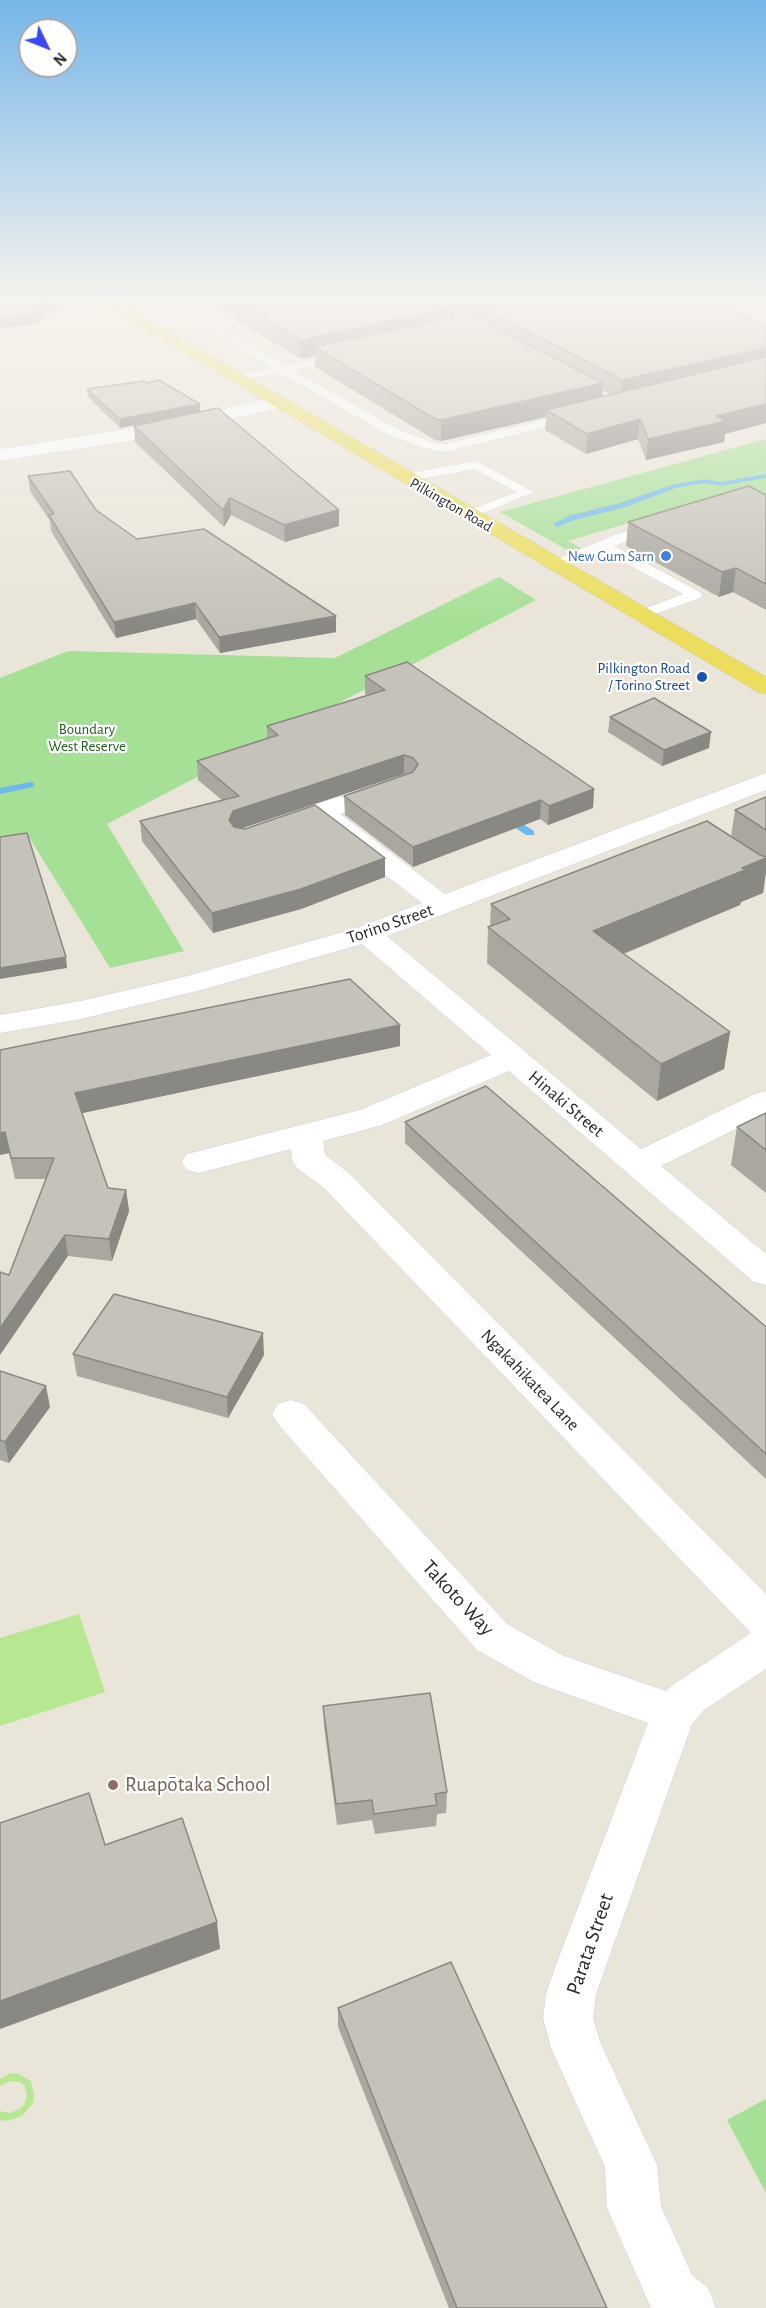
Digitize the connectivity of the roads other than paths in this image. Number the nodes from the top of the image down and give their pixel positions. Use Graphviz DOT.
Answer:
graph roads {
  1 [pos="246,410"];
  2 [pos="288,410"];
  3 [pos="354,410"];
  4 [pos="584,414"];
  5 [pos="0,455"];
  6 [pos="405,478"];
  7 [pos="469,515"];
  8 [pos="664,524"];
  9 [pos="604,546"];
  10 [pos="555,565"];
  11 [pos="641,615"];
  12 [pos="766,687"];
  13 [pos="766,781"];
  14 [pos="403,784"];
  15 [pos="443,906"];
  16 [pos="367,934"];
  17 [pos="0,1024"];
  18 [pos="512,1058"];
  19 [pos="766,1101"];
  20 [pos="306,1135"];
  21 [pos="199,1162"];
  22 [pos="638,1164"];
  23 [pos="766,1273"];
  24 [pos="291,1414"];
  25 [pos="766,1621"];
  26 [pos="766,1646"];
  27 [pos="674,1713"];
  28 [pos="688,2308"];
  1 -- 5 [label="street"];
  2 -- 6 [label="main road, Pilkington Road"];
  3 -- 4 [label="lane"];
  6 -- 7 [label="main road, Pilkington Road"];
  6 -- 7 [label="lane"];
  7 -- 10 [label="main road, Pilkington Road"];
  8 -- 9 [label="lane"];
  9 -- 10 [label="lane"];
  9 -- 11 [label="lane"];
  10 -- 11 [label="main road, Pilkington Road"];
  11 -- 12 [label="main road, Pilkington Road"];
  13 -- 15 [label="street, Torino Street"];
  14 -- 15 [label="street"];
  15 -- 16 [label="street, Torino Street"];
  16 -- 17 [label="street, Torino Street"];
  16 -- 18 [label="street, Hinaki Street"];
  18 -- 20 [label="street"];
  18 -- 22 [label="street, Hinaki Street"];
  19 -- 22 [label="street"];
  20 -- 21 [label="street"];
  20 -- 25 [label="street, Ngakahikatea Lane"];
  22 -- 23 [label="street, Hinaki Street"];
  24 -- 27 [label="street, Takoto Way"];
  26 -- 27 [label="street, Parata Street"];
  27 -- 28 [label="street, Parata Street"];
}
